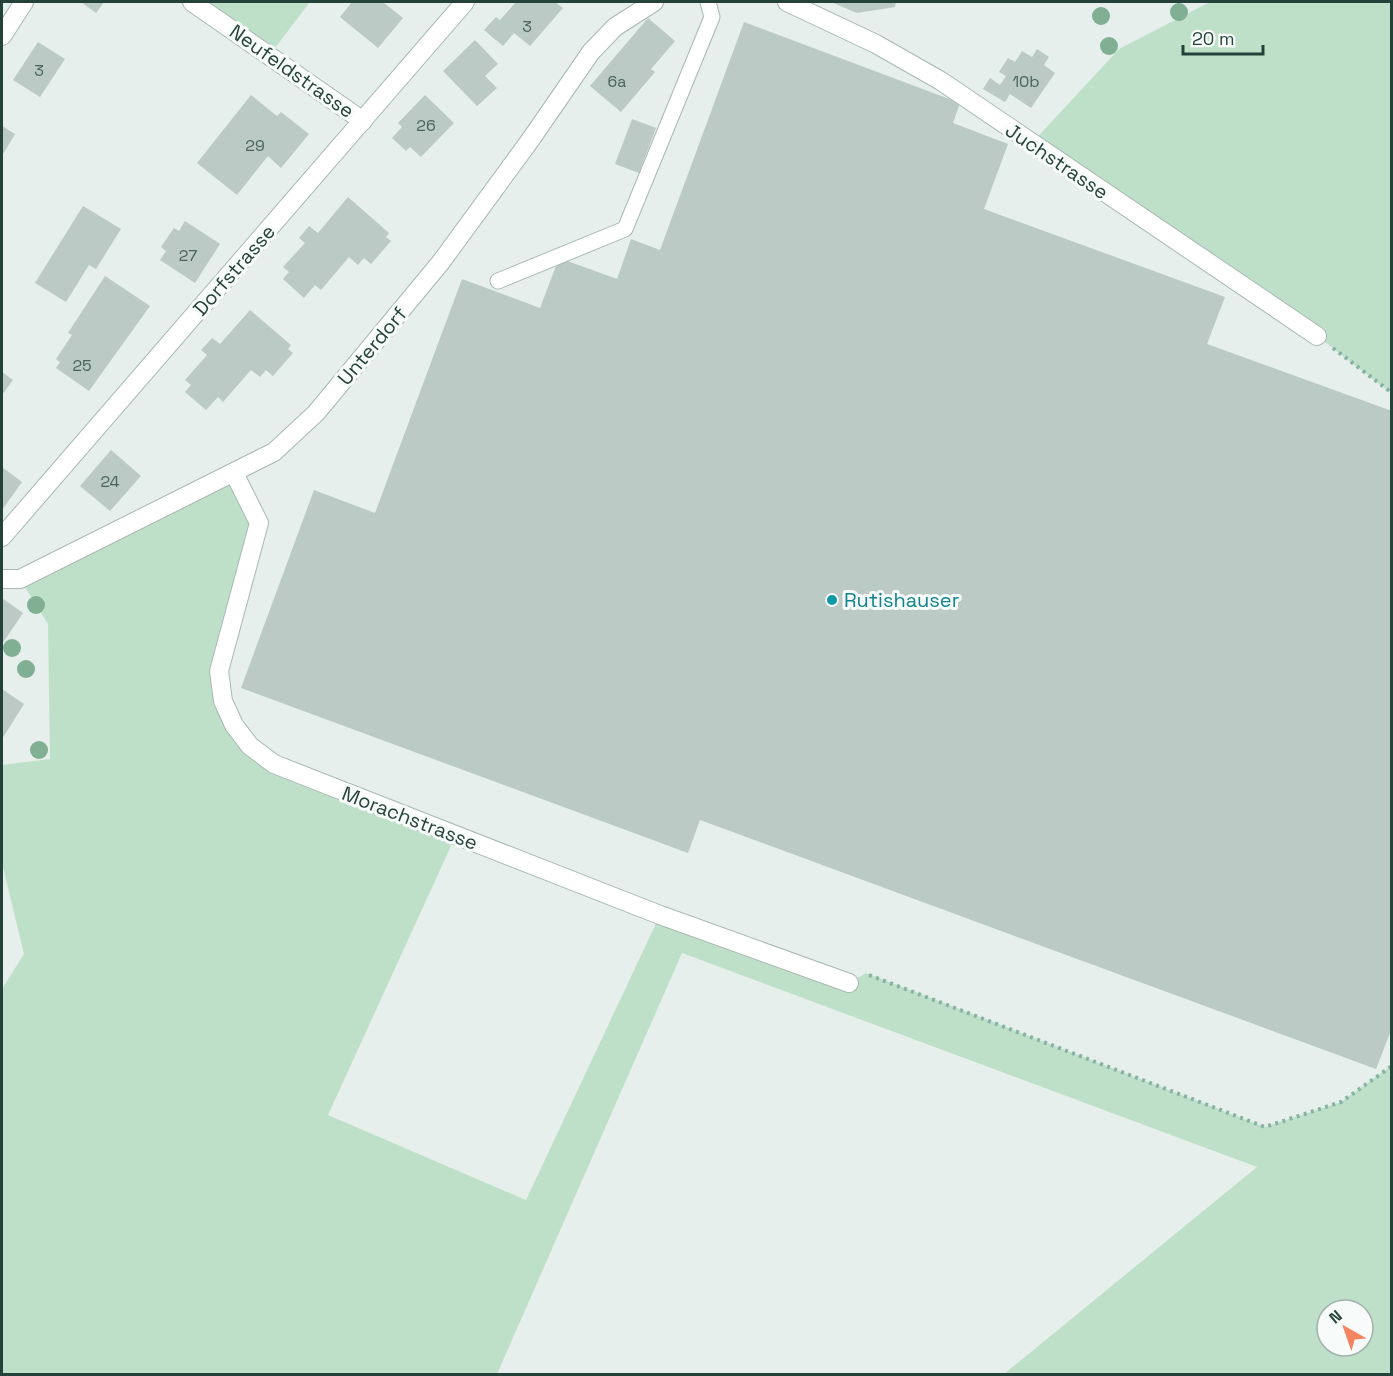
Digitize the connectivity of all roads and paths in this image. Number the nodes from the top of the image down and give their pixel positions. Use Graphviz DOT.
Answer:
graph roads {
  1 [pos="24,2"];
  2 [pos="192,2"];
  3 [pos="465,2"];
  4 [pos="654,2"];
  5 [pos="708,2"];
  6 [pos="788,2"];
  7 [pos="2,36"];
  8 [pos="363,121"];
  9 [pos="498,281"];
  10 [pos="1317,336"];
  11 [pos="1392,393"];
  12 [pos="234,473"];
  13 [pos="2,537"];
  14 [pos="2,579"];
  15 [pos="849,983"];
  16 [pos="1392,1066"];
  1 -- 7 [label="street"];
  2 -- 8 [label="street, Neufeldstrasse"];
  3 -- 8 [label="street, Dorfstrasse"];
  4 -- 12 [label="street, Unterdorf"];
  5 -- 9 [label="lane"];
  6 -- 10 [label="street, Juchstrasse"];
  8 -- 13 [label="street, Dorfstrasse"];
  10 -- 11 [label="path"];
  12 -- 14 [label="street, Unterdorf"];
  12 -- 15 [label="street, Morachstrasse"];
  15 -- 16 [label="path"];
}
